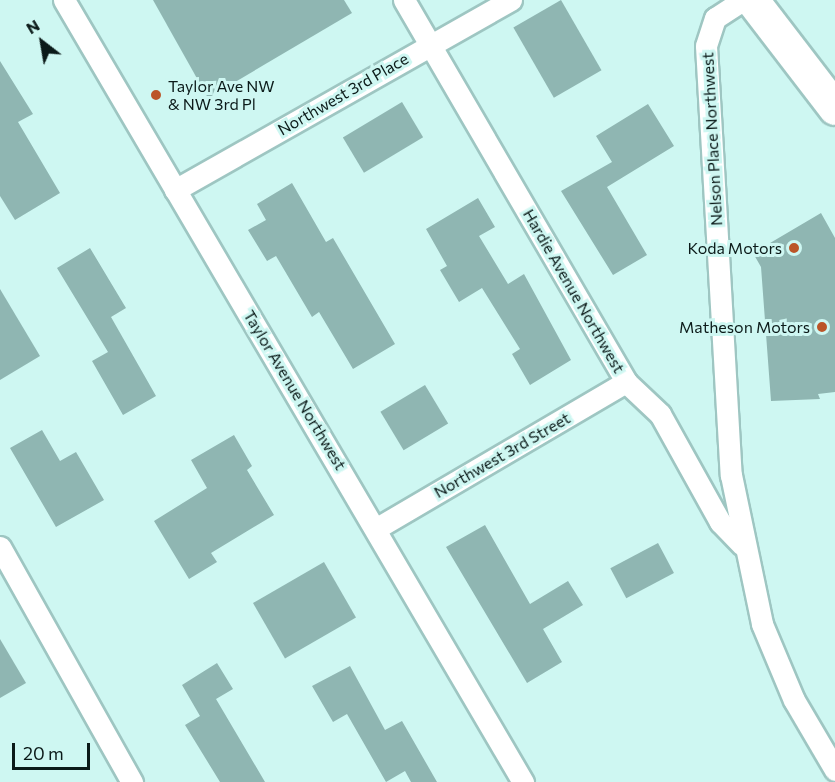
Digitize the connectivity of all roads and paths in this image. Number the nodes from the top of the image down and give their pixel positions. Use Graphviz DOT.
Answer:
graph roads {
  1 [pos="64,0"];
  2 [pos="404,0"];
  3 [pos="511,0"];
  4 [pos="743,0"];
  5 [pos="753,0"];
  6 [pos="432,44"];
  7 [pos="835,108"];
  8 [pos="175,190"];
  9 [pos="626,382"];
  10 [pos="377,528"];
  11 [pos="742,545"];
  12 [pos="0,547"];
  13 [pos="835,770"];
  14 [pos="132,782"];
  15 [pos="523,782"];
  1 -- 8 [label="street, Taylor Avenue Northwest"];
  2 -- 6 [label="street, Hardie Avenue Northwest"];
  3 -- 6 [label="street, Northwest 3rd Place"];
  4 -- 11 [label="street, Nelson Place Northwest"];
  5 -- 7 [label="main road"];
  6 -- 8 [label="street, Northwest 3rd Place"];
  6 -- 9 [label="street, Hardie Avenue Northwest"];
  8 -- 10 [label="street, Taylor Avenue Northwest"];
  9 -- 10 [label="street, Northwest 3rd Street"];
  9 -- 11 [label="street, Hardie Avenue Northwest"];
  10 -- 15 [label="street, Taylor Avenue Northwest"];
  11 -- 13 [label="street, Hardie Avenue Northwest"];
  12 -- 14 [label="street"];
}
